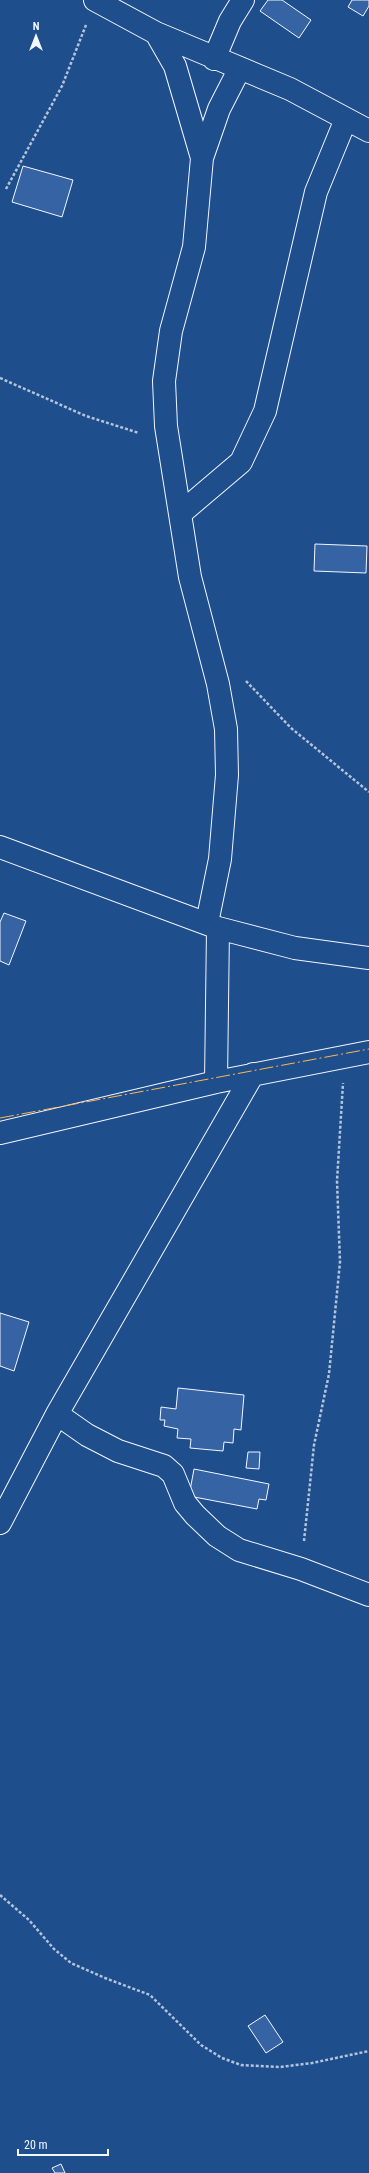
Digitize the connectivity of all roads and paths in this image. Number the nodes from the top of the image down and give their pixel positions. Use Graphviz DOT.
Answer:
graph roads {
  1 [pos="96,0"];
  2 [pos="243,0"];
  3 [pos="156,33"];
  4 [pos="214,59"];
  5 [pos="240,68"];
  6 [pos="346,119"];
  7 [pos="369,131"];
  8 [pos="202,158"];
  9 [pos="6,189"];
  10 [pos="0,378"];
  11 [pos="168,442"];
  12 [pos="181,513"];
  13 [pos="241,676"];
  14 [pos="369,792"];
  15 [pos="0,847"];
  16 [pos="213,926"];
  17 [pos="369,958"];
  18 [pos="369,1052"];
  19 [pos="344,1057"];
  20 [pos="253,1074"];
  21 [pos="216,1082"];
  22 [pos="0,1133"];
  23 [pos="57,1414"];
  24 [pos="0,1523"];
  25 [pos="301,1569"];
  26 [pos="369,1595"];
  27 [pos="0,1895"];
  28 [pos="369,2051"];
  1 -- 3 [label="street"];
  1 -- 9 [label="path"];
  2 -- 4 [label="street"];
  3 -- 4 [label="street"];
  3 -- 8 [label="street"];
  4 -- 5 [label="street"];
  5 -- 6 [label="street"];
  5 -- 8 [label="street"];
  6 -- 7 [label="street"];
  6 -- 12 [label="street"];
  8 -- 11 [label="street"];
  10 -- 11 [label="path"];
  11 -- 12 [label="street"];
  12 -- 16 [label="street"];
  13 -- 14 [label="path"];
  15 -- 16 [label="street"];
  16 -- 17 [label="street"];
  16 -- 21 [label="street"];
  18 -- 19 [label="street"];
  19 -- 20 [label="street"];
  19 -- 25 [label="path"];
  20 -- 21 [label="street"];
  20 -- 23 [label="street"];
  21 -- 22 [label="street"];
  23 -- 24 [label="street"];
  23 -- 25 [label="street"];
  25 -- 26 [label="street"];
  27 -- 28 [label="path"];
}
